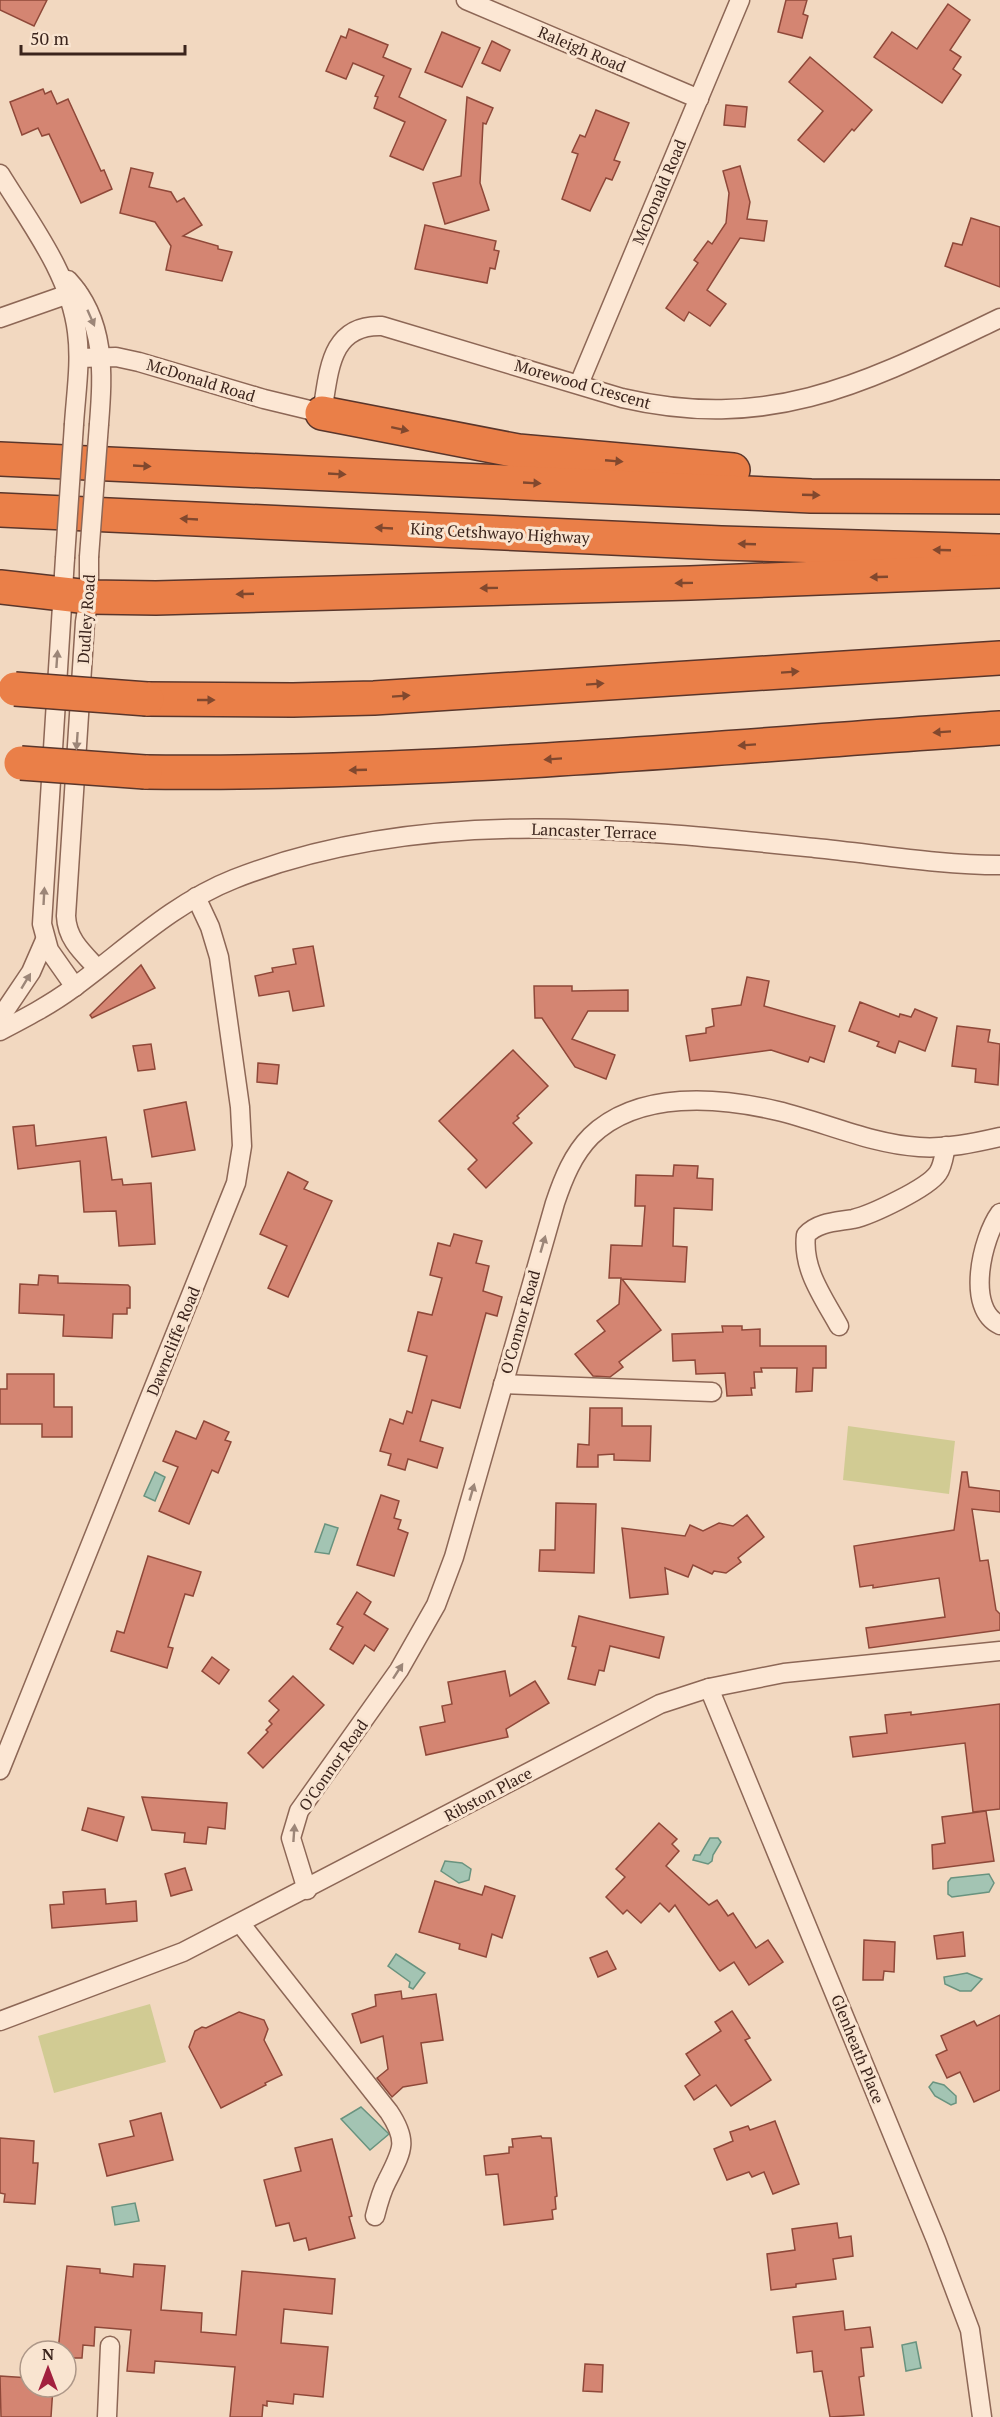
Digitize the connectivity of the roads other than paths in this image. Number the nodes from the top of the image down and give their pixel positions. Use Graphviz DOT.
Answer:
graph roads {
  1 [pos="466,0"];
  2 [pos="740,0"];
  3 [pos="699,99"];
  4 [pos="0,174"];
  5 [pos="72,293"];
  6 [pos="0,318"];
  7 [pos="1000,318"];
  8 [pos="101,357"];
  9 [pos="79,358"];
  10 [pos="579,384"];
  11 [pos="322,413"];
  12 [pos="0,459"];
  13 [pos="1000,480"];
  14 [pos="1000,497"];
  15 [pos="0,510"];
  16 [pos="1000,551"];
  17 [pos="1000,571"];
  18 [pos="0,587"];
  19 [pos="76,595"];
  20 [pos="1000,658"];
  21 [pos="7,688"];
  22 [pos="1000,728"];
  23 [pos="10,762"];
  24 [pos="1000,865"];
  25 [pos="196,897"];
  26 [pos="45,940"];
  27 [pos="97,968"];
  28 [pos="75,987"];
  29 [pos="0,1018"];
  30 [pos="0,1031"];
  31 [pos="1000,1137"];
  32 [pos="946,1146"];
  33 [pos="1000,1213"];
  34 [pos="839,1326"];
  35 [pos="1000,1326"];
  36 [pos="503,1384"];
  37 [pos="712,1392"];
  38 [pos="1000,1651"];
  39 [pos="709,1689"];
  40 [pos="0,1770"];
  41 [pos="307,1890"];
  42 [pos="240,1923"];
  43 [pos="0,2021"];
  44 [pos="375,2216"];
  45 [pos="110,2346"];
  46 [pos="107,2417"];
  47 [pos="982,2417"];
  1 -- 3 [label="street, Raleigh Road"];
  2 -- 3 [label="street, McDonald Road"];
  3 -- 10 [label="street, McDonald Road"];
  4 -- 5 [label="street, Dudley Road"];
  5 -- 6 [label="street"];
  5 -- 8 [label="street, Dudley Road, one-way"];
  5 -- 9 [label="street, Dudley Road"];
  7 -- 10 [label="street, Morewood Crescent"];
  8 -- 9 [label="street, McDonald Road"];
  8 -- 11 [label="street, McDonald Road"];
  8 -- 19 [label="street, Dudley Road, bridge"];
  9 -- 19 [label="street, Dudley Road, bridge"];
  10 -- 11 [label="street, Morewood Crescent"];
  11 -- 13 [label="highway, one-way"];
  12 -- 14 [label="highway, one-way"];
  16 -- 15 [label="highway, King Cetshwayo Highway, one-way"];
  17 -- 19 [label="highway, one-way"];
  18 -- 19 [label="highway"];
  26 -- 19 [label="street, Dudley Road, one-way"];
  19 -- 27 [label="street, Dudley Road, one-way"];
  21 -- 20 [label="highway, one-way, bridge"];
  22 -- 23 [label="highway, one-way, bridge"];
  24 -- 25 [label="street, Lancaster Terrace"];
  25 -- 27 [label="street, Lancaster Terrace"];
  25 -- 40 [label="street, Dawncliffe Road"];
  26 -- 28 [label="street, Dudley Road"];
  29 -- 26 [label="street, Dudley Road, one-way"];
  27 -- 28 [label="street, Lancaster Terrace"];
  28 -- 30 [label="street, Lancaster Terrace"];
  31 -- 32 [label="street, O'Connor Road"];
  32 -- 34 [label="street"];
  36 -- 32 [label="street, O'Connor Road, one-way"];
  33 -- 35 [label="street"];
  36 -- 37 [label="street"];
  41 -- 36 [label="street, O'Connor Road, one-way"];
  38 -- 39 [label="street, Ribston Place"];
  39 -- 41 [label="street, Ribston Place"];
  39 -- 47 [label="street, Glenheath Place"];
  41 -- 42 [label="street, Ribston Place"];
  42 -- 43 [label="street, Ribston Place"];
  42 -- 44 [label="street"];
  45 -- 46 [label="street"];
}
